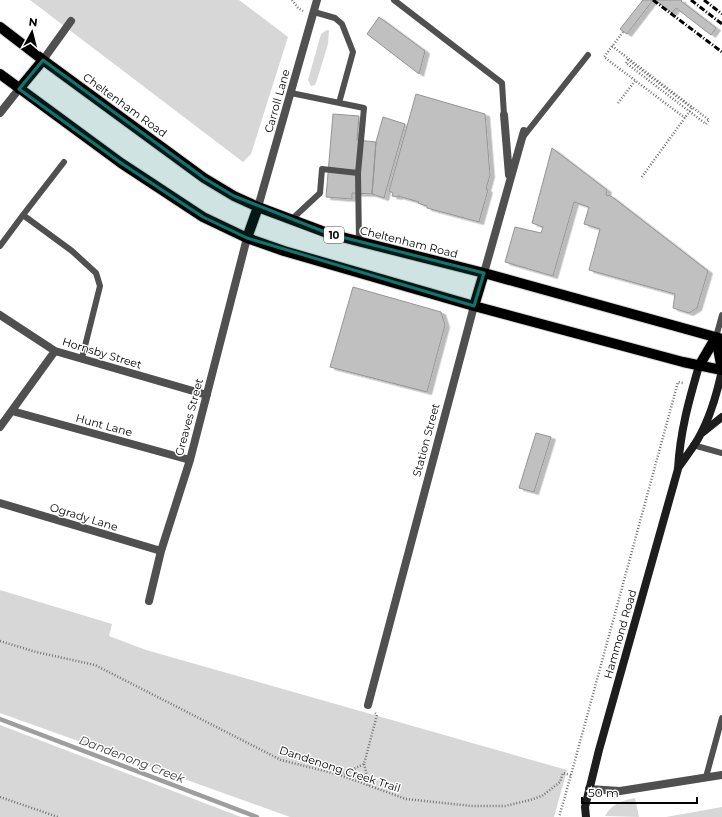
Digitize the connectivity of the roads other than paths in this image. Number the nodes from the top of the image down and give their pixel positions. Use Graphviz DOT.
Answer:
graph roads {
  1 [pos="394,0"];
  2 [pos="316,1"];
  3 [pos="314,12"];
  4 [pos="71,21"];
  5 [pos="0,27"];
  6 [pos="588,55"];
  7 [pos="43,60"];
  8 [pos="0,74"];
  9 [pos="19,89"];
  10 [pos="291,93"];
  11 [pos="339,103"];
  12 [pos="0,113"];
  13 [pos="504,114"];
  14 [pos="522,135"];
  15 [pos="64,162"];
  16 [pos="358,173"];
  17 [pos="509,182"];
  18 [pos="258,207"];
  19 [pos="23,215"];
  20 [pos="291,220"];
  21 [pos="247,238"];
  22 [pos="359,242"];
  23 [pos="0,246"];
  24 [pos="484,273"];
  25 [pos="474,306"];
  26 [pos="0,314"];
  27 [pos="722,315"];
  28 [pos="719,338"];
  29 [pos="55,350"];
  30 [pos="82,358"];
  31 [pos="699,366"];
  32 [pos="722,370"];
  33 [pos="207,395"];
  34 [pos="12,410"];
  35 [pos="722,417"];
  36 [pos="0,427"];
  37 [pos="700,435"];
  38 [pos="693,445"];
  39 [pos="722,453"];
  40 [pos="190,460"];
  41 [pos="678,469"];
  42 [pos="0,503"];
  43 [pos="162,551"];
  44 [pos="150,601"];
  45 [pos="368,705"];
  46 [pos="722,718"];
  47 [pos="722,775"];
  48 [pos="706,777"];
  49 [pos="589,789"];
  50 [pos="585,807"];
  51 [pos="580,817"];
  52 [pos="586,817"];
  1 -- 13 [label="lane"];
  2 -- 3 [label="street, Carroll Lane"];
  3 -- 10 [label="street, Carroll Lane"];
  3 -- 11 [label="lane"];
  4 -- 7 [label="street"];
  5 -- 7 [label="main road, Cheltenham Road / 10"];
  6 -- 14 [label="lane"];
  7 -- 9 [label="main road"];
  7 -- 18 [label="main road, Cheltenham Road / 10"];
  8 -- 9 [label="main road"];
  9 -- 12 [label="street"];
  9 -- 21 [label="main road"];
  10 -- 11 [label="lane"];
  10 -- 18 [label="street, Carroll Lane"];
  11 -- 16 [label="lane"];
  13 -- 17 [label="street, Station Street"];
  14 -- 17 [label="street, Station Street"];
  15 -- 19 [label="lane"];
  16 -- 20 [label="lane"];
  16 -- 22 [label="lane"];
  17 -- 24 [label="street, Station Street"];
  18 -- 20 [label="main road, Cheltenham Road / 10"];
  18 -- 21 [label="main road"];
  19 -- 23 [label="lane"];
  19 -- 30 [label="lane"];
  20 -- 22 [label="main road, Cheltenham Road / 10"];
  21 -- 25 [label="main road"];
  21 -- 33 [label="street, Greaves Street"];
  22 -- 24 [label="main road, Cheltenham Road / 10"];
  24 -- 25 [label="main road, Station Street"];
  24 -- 28 [label="main road, Cheltenham Road / 10"];
  25 -- 31 [label="main road"];
  25 -- 45 [label="street, Station Street"];
  26 -- 29 [label="street, Hornsby Street"];
  27 -- 28 [label="lane"];
  28 -- 31 [label="main road"];
  28 -- 32 [label="main road"];
  29 -- 30 [label="street, Hornsby Street"];
  29 -- 34 [label="street"];
  30 -- 33 [label="street, Hornsby Street"];
  31 -- 32 [label="main road"];
  31 -- 41 [label="main road, Hammond Road"];
  32 -- 37 [label="main road, Hammond Road"];
  33 -- 40 [label="street, Greaves Street"];
  34 -- 36 [label="street"];
  34 -- 40 [label="street, Hunt Lane"];
  35 -- 37 [label="main road"];
  37 -- 38 [label="main road, Hammond Road"];
  38 -- 39 [label="lane"];
  38 -- 41 [label="main road, Hammond Road"];
  40 -- 43 [label="street, Greaves Street"];
  41 -- 49 [label="main road, Hammond Road"];
  42 -- 43 [label="street, Ogrady Lane"];
  43 -- 44 [label="street, Greaves Street"];
  46 -- 48 [label="lane"];
  47 -- 48 [label="street"];
  48 -- 49 [label="street"];
  49 -- 50 [label="main road, Hammond Road"];
  50 -- 51 [label="main road, Hammond Road"];
  50 -- 52 [label="main road, Hammond Road"];
}
